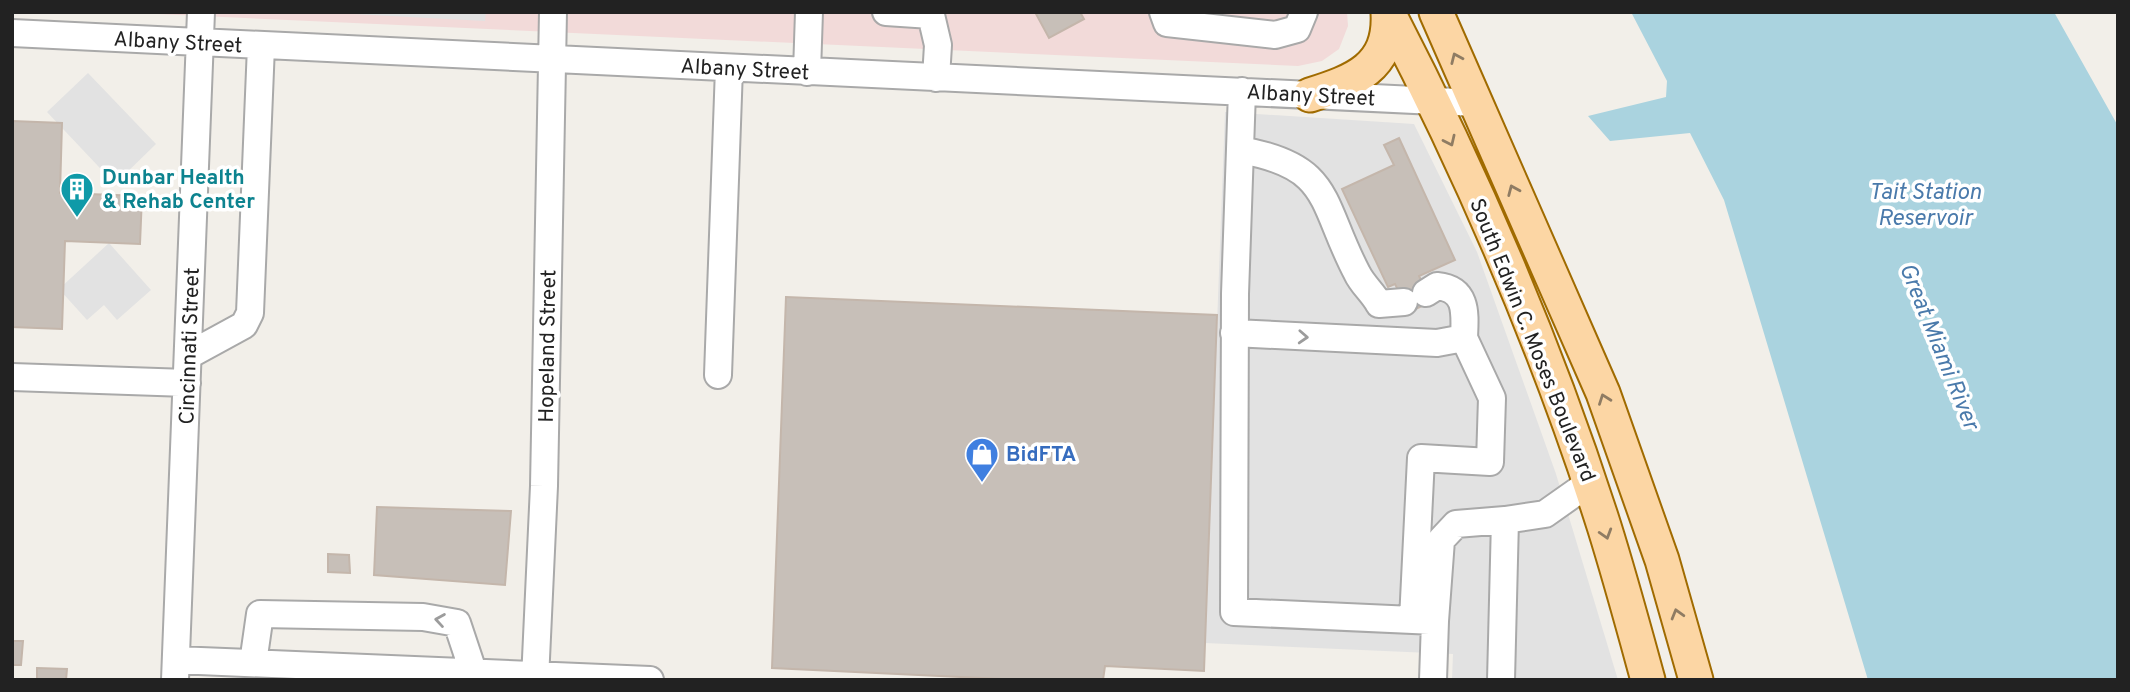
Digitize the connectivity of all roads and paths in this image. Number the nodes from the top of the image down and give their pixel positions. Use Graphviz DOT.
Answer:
graph roads {
  1 [pos="201,12"];
  2 [pos="553,12"];
  3 [pos="809,12"];
  4 [pos="886,12"];
  5 [pos="1163,12"];
  6 [pos="1304,12"];
  7 [pos="1436,12"];
  8 [pos="1388,13"];
  9 [pos="12,33"];
  10 [pos="200,44"];
  11 [pos="261,46"];
  12 [pos="553,60"];
  13 [pos="729,68"];
  14 [pos="807,72"];
  15 [pos="936,78"];
  16 [pos="1242,92"];
  17 [pos="1310,95"];
  18 [pos="1431,102"];
  19 [pos="1477,103"];
  20 [pos="1240,150"];
  21 [pos="1234,333"];
  22 [pos="1464,338"];
  23 [pos="189,355"];
  24 [pos="718,375"];
  25 [pos="12,377"];
  26 [pos="187,383"];
  27 [pos="1589,483"];
  28 [pos="1505,520"];
  29 [pos="1424,620"];
  30 [pos="253,663"];
  31 [pos="175,670"];
  32 [pos="473,671"];
  33 [pos="535,676"];
  34 [pos="650,680"];
  35 [pos="1433,680"];
  36 [pos="1501,680"];
  37 [pos="1648,680"];
  38 [pos="1696,680"];
  1 -- 10 [label="street, Cincinnati Street"];
  2 -- 12 [label="street, Hopeland Street"];
  3 -- 14 [label="street"];
  4 -- 15 [label="street"];
  5 -- 6 [label="street"];
  19 -- 7 [label="main road, South Edwin C. Moses Boulevard, one-way"];
  8 -- 17 [label="main road"];
  8 -- 18 [label="main road, South Edwin C. Moses Boulevard"];
  9 -- 10 [label="street, Albany Street"];
  10 -- 11 [label="street, Albany Street"];
  10 -- 23 [label="street, Cincinnati Street"];
  11 -- 12 [label="street, Albany Street"];
  11 -- 23 [label="street"];
  12 -- 13 [label="street, Albany Street"];
  12 -- 33 [label="street, Hopeland Street"];
  13 -- 14 [label="street, Albany Street"];
  13 -- 24 [label="street"];
  14 -- 15 [label="street, Albany Street"];
  15 -- 16 [label="street, Albany Street"];
  16 -- 17 [label="street, Albany Street"];
  16 -- 20 [label="street"];
  17 -- 18 [label="street, Albany Street"];
  18 -- 19 [label="street, Albany Street"];
  18 -- 27 [label="main road, South Edwin C. Moses Boulevard, one-way"];
  38 -- 19 [label="main road, South Edwin C. Moses Boulevard, one-way"];
  20 -- 21 [label="street"];
  20 -- 22 [label="street"];
  21 -- 22 [label="street, one-way"];
  21 -- 29 [label="street"];
  22 -- 29 [label="street"];
  23 -- 26 [label="street, Cincinnati Street"];
  25 -- 26 [label="street"];
  26 -- 31 [label="street, Cincinnati Street"];
  27 -- 28 [label="street"];
  27 -- 37 [label="main road, South Edwin C. Moses Boulevard, one-way"];
  28 -- 29 [label="street"];
  28 -- 36 [label="street"];
  29 -- 35 [label="street"];
  30 -- 31 [label="street"];
  30 -- 32 [label="street"];
  32 -- 30 [label="street, one-way"];
  32 -- 33 [label="street"];
  33 -- 34 [label="street"];
}
